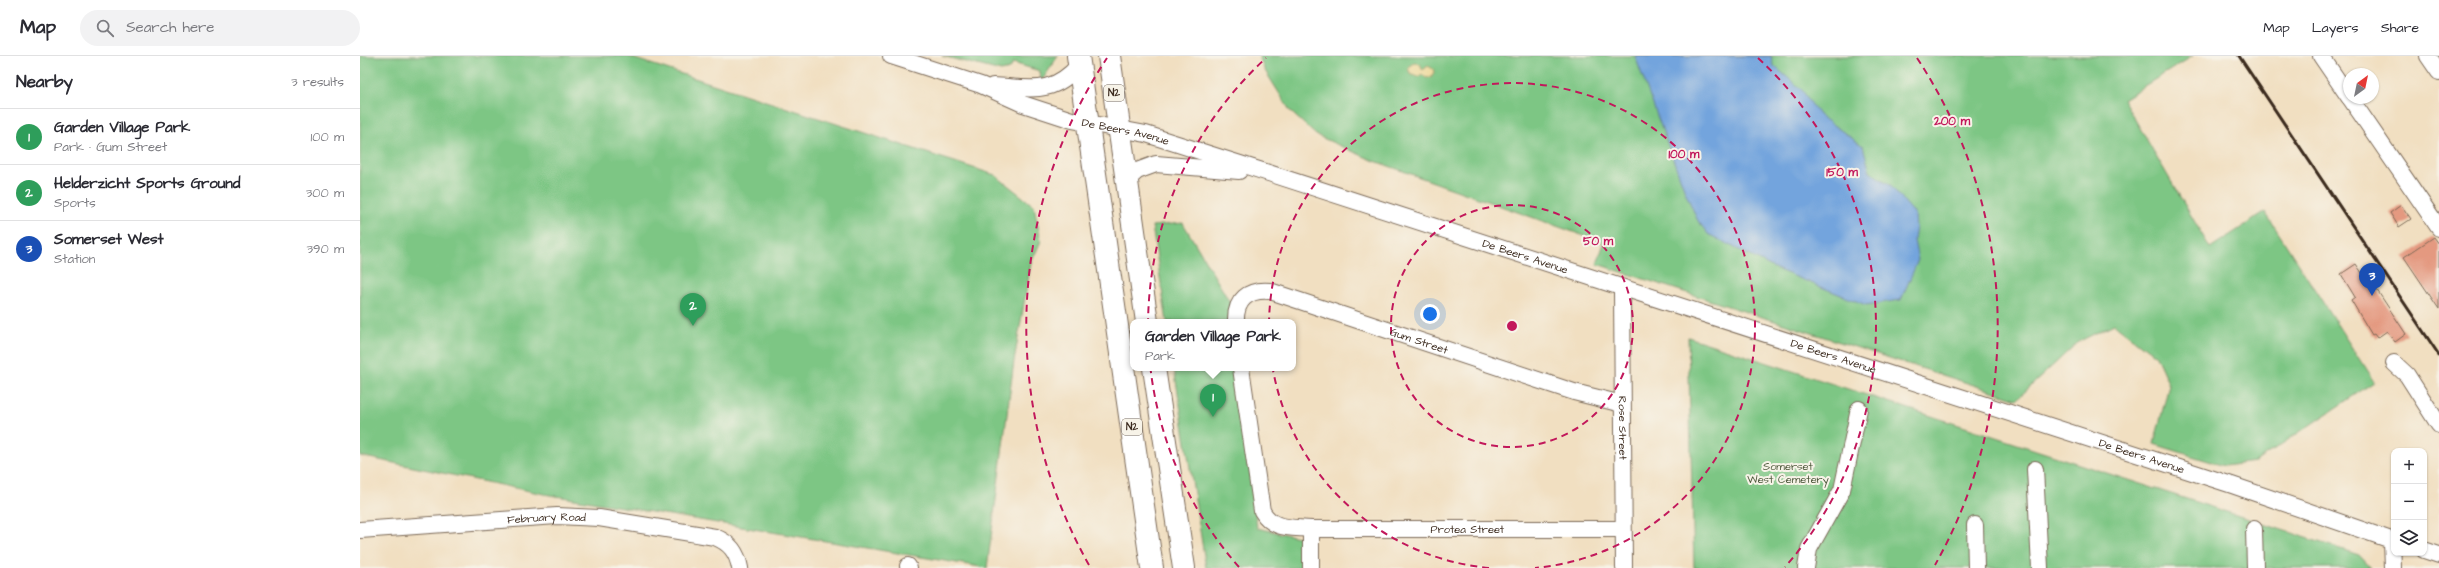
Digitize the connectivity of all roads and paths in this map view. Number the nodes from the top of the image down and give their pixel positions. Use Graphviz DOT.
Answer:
graph roads {
  1 [pos="891,56"];
  2 [pos="1109,56"];
  3 [pos="2321,56"];
  4 [pos="2428,56"];
  5 [pos="1078,60"];
  6 [pos="2439,72"];
  7 [pos="981,85"];
  8 [pos="2343,88"];
  9 [pos="2354,104"];
  10 [pos="1087,123"];
  11 [pos="1119,129"];
  12 [pos="1272,174"];
  13 [pos="1126,181"];
  14 [pos="2439,228"];
  15 [pos="1622,288"];
  16 [pos="1147,319"];
  17 [pos="1236,319"];
  18 [pos="2394,363"];
  19 [pos="1154,371"];
  20 [pos="1241,371"];
  21 [pos="1622,404"];
  22 [pos="1859,409"];
  23 [pos="2439,425"];
  24 [pos="2035,469"];
  25 [pos="1975,525"];
  26 [pos="1311,529"];
  27 [pos="1623,529"];
  28 [pos="2254,529"];
  29 [pos="360,530"];
  30 [pos="2391,540"];
  31 [pos="2427,551"];
  32 [pos="2439,555"];
  33 [pos="2393,556"];
  34 [pos="740,568"];
  35 [pos="1152,568"];
  36 [pos="1184,568"];
  37 [pos="1311,568"];
  38 [pos="1624,568"];
  39 [pos="1806,568"];
  40 [pos="1976,568"];
  41 [pos="2040,568"];
  42 [pos="2255,568"];
  43 [pos="2393,568"];
  1 -- 7 [label="street, De Beers Avenue"];
  2 -- 11 [label="highway, N2"];
  3 -- 8 [label="street"];
  4 -- 6 [label="street"];
  5 -- 7 [label="street, De Beers Avenue"];
  5 -- 10 [label="highway, N2"];
  7 -- 10 [label="street, De Beers Avenue"];
  9 -- 14 [label="street"];
  10 -- 11 [label="street, De Beers Avenue"];
  10 -- 35 [label="highway, N2"];
  11 -- 12 [label="street, De Beers Avenue"];
  11 -- 13 [label="highway, N2"];
  12 -- 13 [label="street, De Beers Avenue"];
  12 -- 15 [label="street, De Beers Avenue"];
  13 -- 16 [label="highway, N2"];
  15 -- 21 [label="street, Rose Street"];
  15 -- 30 [label="street, De Beers Avenue"];
  17 -- 21 [label="street, Gum Street"];
  18 -- 23 [label="street"];
  19 -- 36 [label="highway"];
  20 -- 26 [label="street"];
  21 -- 27 [label="street, Rose Street"];
  22 -- 39 [label="street"];
  24 -- 41 [label="street"];
  25 -- 40 [label="street"];
  26 -- 27 [label="street, Protea Street"];
  26 -- 37 [label="street"];
  27 -- 38 [label="street, Rose Street"];
  28 -- 42 [label="street"];
  29 -- 34 [label="street, February Road"];
  31 -- 32 [label="street"];
  33 -- 43 [label="street"];
}
